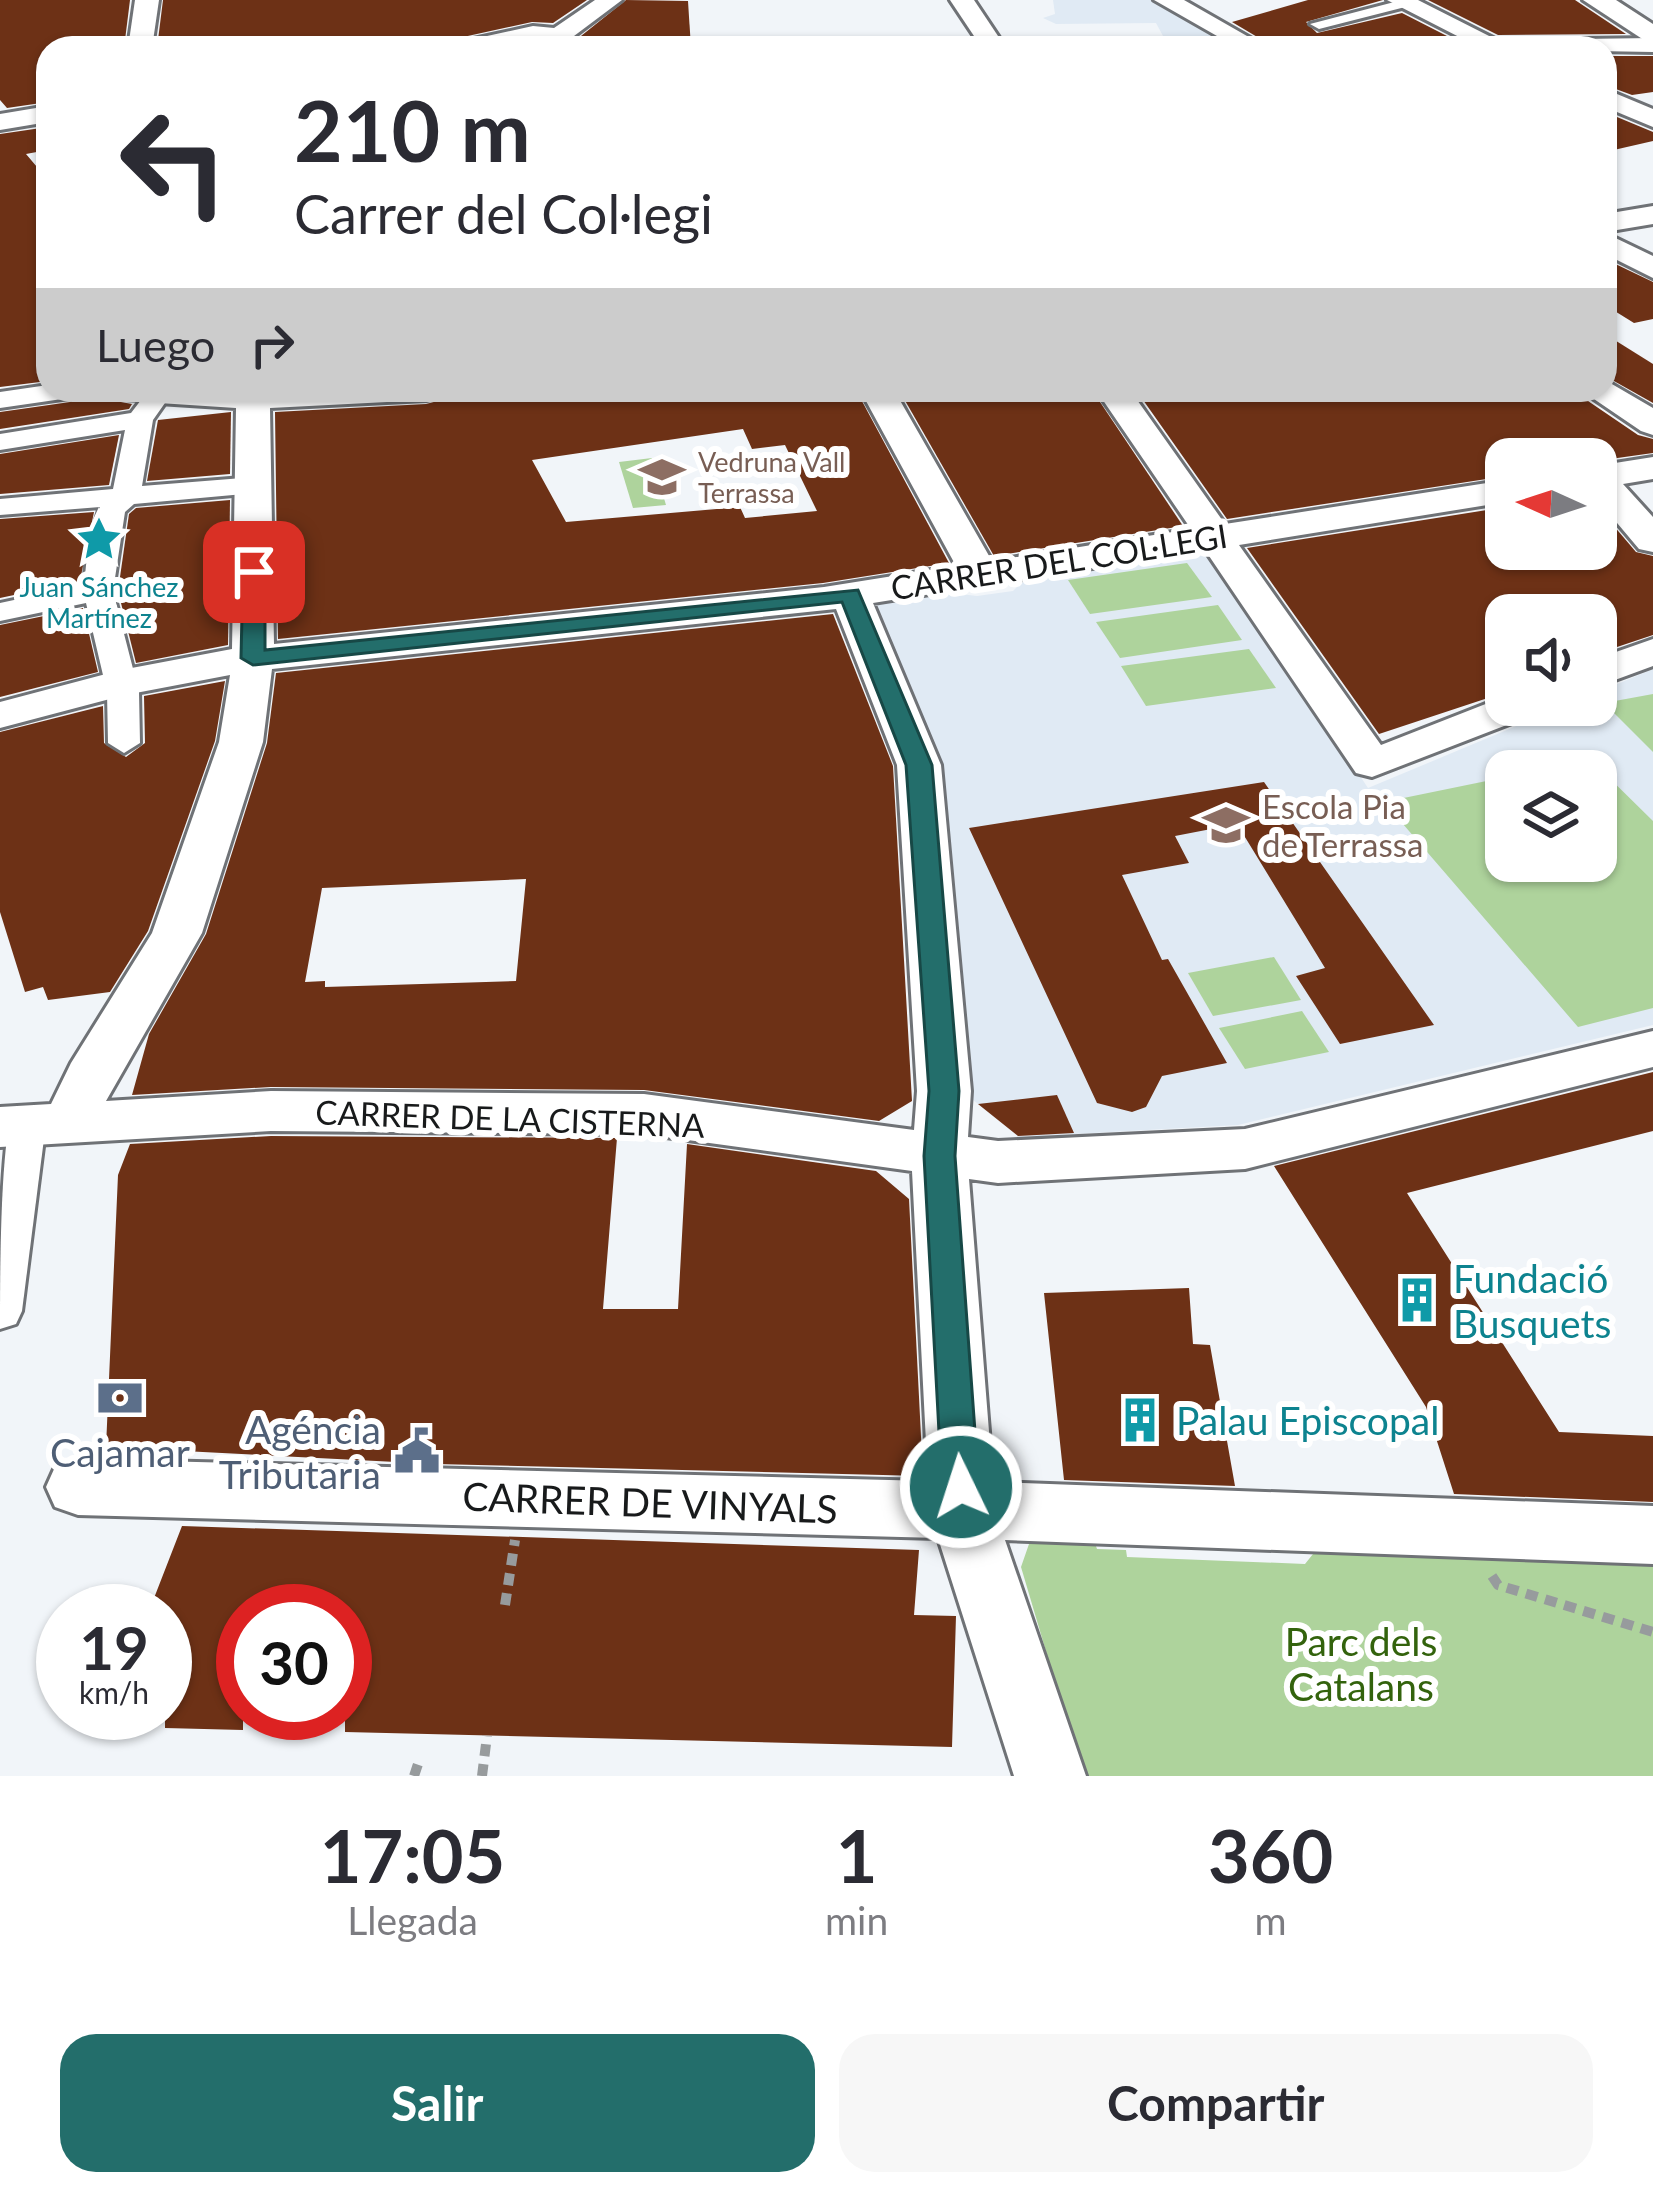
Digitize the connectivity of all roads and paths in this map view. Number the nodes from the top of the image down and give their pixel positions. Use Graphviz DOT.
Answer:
graph roads {
  1 [pos="147,0"];
  2 [pos="610,0"];
  3 [pos="962,0"];
  4 [pos="1166,0"];
  5 [pos="1597,0"];
  6 [pos="1403,2"];
  7 [pos="1319,24"];
  8 [pos="142,36"];
  9 [pos="559,36"];
  10 [pos="986,36"];
  11 [pos="1234,36"];
  12 [pos="1475,36"];
  13 [pos="1653,41"];
  14 [pos="1617,43"];
  15 [pos="1617,102"];
  16 [pos="36,116"];
  17 [pos="1653,119"];
  18 [pos="0,122"];
  19 [pos="1653,215"];
  20 [pos="1617,221"];
  21 [pos="1617,249"];
  22 [pos="1653,269"];
  23 [pos="36,395"];
  24 [pos="0,400"];
  25 [pos="1617,400"];
  26 [pos="149,402"];
  27 [pos="153,402"];
  28 [pos="253,402"];
  29 [pos="884,402"];
  30 [pos="1122,402"];
  31 [pos="1653,424"];
  32 [pos="0,442"];
  33 [pos="1653,468"];
  34 [pos="1617,474"];
  35 [pos="254,485"];
  36 [pos="1485,494"];
  37 [pos="126,496"];
  38 [pos="1617,500"];
  39 [pos="0,507"];
  40 [pos="1218,536"];
  41 [pos="1653,541"];
  42 [pos="984,572"];
  43 [pos="98,591"];
  44 [pos="850,595"];
  45 [pos="0,612"];
  46 [pos="1653,651"];
  47 [pos="253,658"];
  48 [pos="1617,666"];
  49 [pos="121,683"];
  50 [pos="0,716"];
  51 [pos="1485,719"];
  52 [pos="124,743"];
  53 [pos="1653,1049"];
  54 [pos="32,1123"];
  55 [pos="939,1156"];
  56 [pos="0,1311"];
  57 [pos="78,1486"];
  58 [pos="962,1510"];
  59 [pos="518,1521"];
  60 [pos="1653,1535"];
  61 [pos="1481,1562"];
  62 [pos="505,1605"];
  63 [pos="1653,1632"];
  64 [pos="487,1736"];
  65 [pos="420,1758"];
  66 [pos="414,1776"];
  67 [pos="482,1776"];
  68 [pos="1050,1776"];
  1 -- 8 [label="street"];
  2 -- 9 [label="street"];
  3 -- 10 [label="street"];
  4 -- 11 [label="street"];
  5 -- 13 [label="street"];
  6 -- 7 [label="street"];
  6 -- 12 [label="street"];
  13 -- 14 [label="street"];
  15 -- 17 [label="street"];
  16 -- 18 [label="street"];
  19 -- 20 [label="street"];
  21 -- 22 [label="street"];
  23 -- 24 [label="street"];
  25 -- 31 [label="street"];
  26 -- 32 [label="street"];
  27 -- 37 [label="street"];
  28 -- 35 [label="street"];
  29 -- 42 [label="street"];
  30 -- 40 [label="street"];
  33 -- 34 [label="street"];
  35 -- 37 [label="street"];
  35 -- 47 [label="street"];
  36 -- 40 [label="street, CARRER DEL COL·LEGI"];
  37 -- 39 [label="street"];
  37 -- 43 [label="street"];
  38 -- 41 [label="street"];
  40 -- 42 [label="street, CARRER DEL COL·LEGI"];
  40 -- 51 [label="street"];
  42 -- 44 [label="street, CARRER DEL COL·LEGI"];
  43 -- 45 [label="street"];
  43 -- 49 [label="street"];
  44 -- 47 [label="street, CARRER DEL COL·LEGI"];
  44 -- 55 [label="street"];
  46 -- 48 [label="street"];
  47 -- 49 [label="street, CARRER DEL COL·LEGI"];
  47 -- 54 [label="street"];
  49 -- 50 [label="street, CARRER DEL COL·LEGI"];
  49 -- 52 [label="street"];
  53 -- 55 [label="street, CARRER DE LA CISTERNA"];
  54 -- 55 [label="street, CARRER DE LA CISTERNA"];
  54 -- 56 [label="street"];
  55 -- 58 [label="street"];
  57 -- 58 [label="street, CARRER DE VINYALS"];
  58 -- 60 [label="street, CARRER DE VINYALS"];
  58 -- 68 [label="street"];
  59 -- 62 [label="path"];
  61 -- 63 [label="path"];
  64 -- 67 [label="path"];
  65 -- 66 [label="path"];
}
